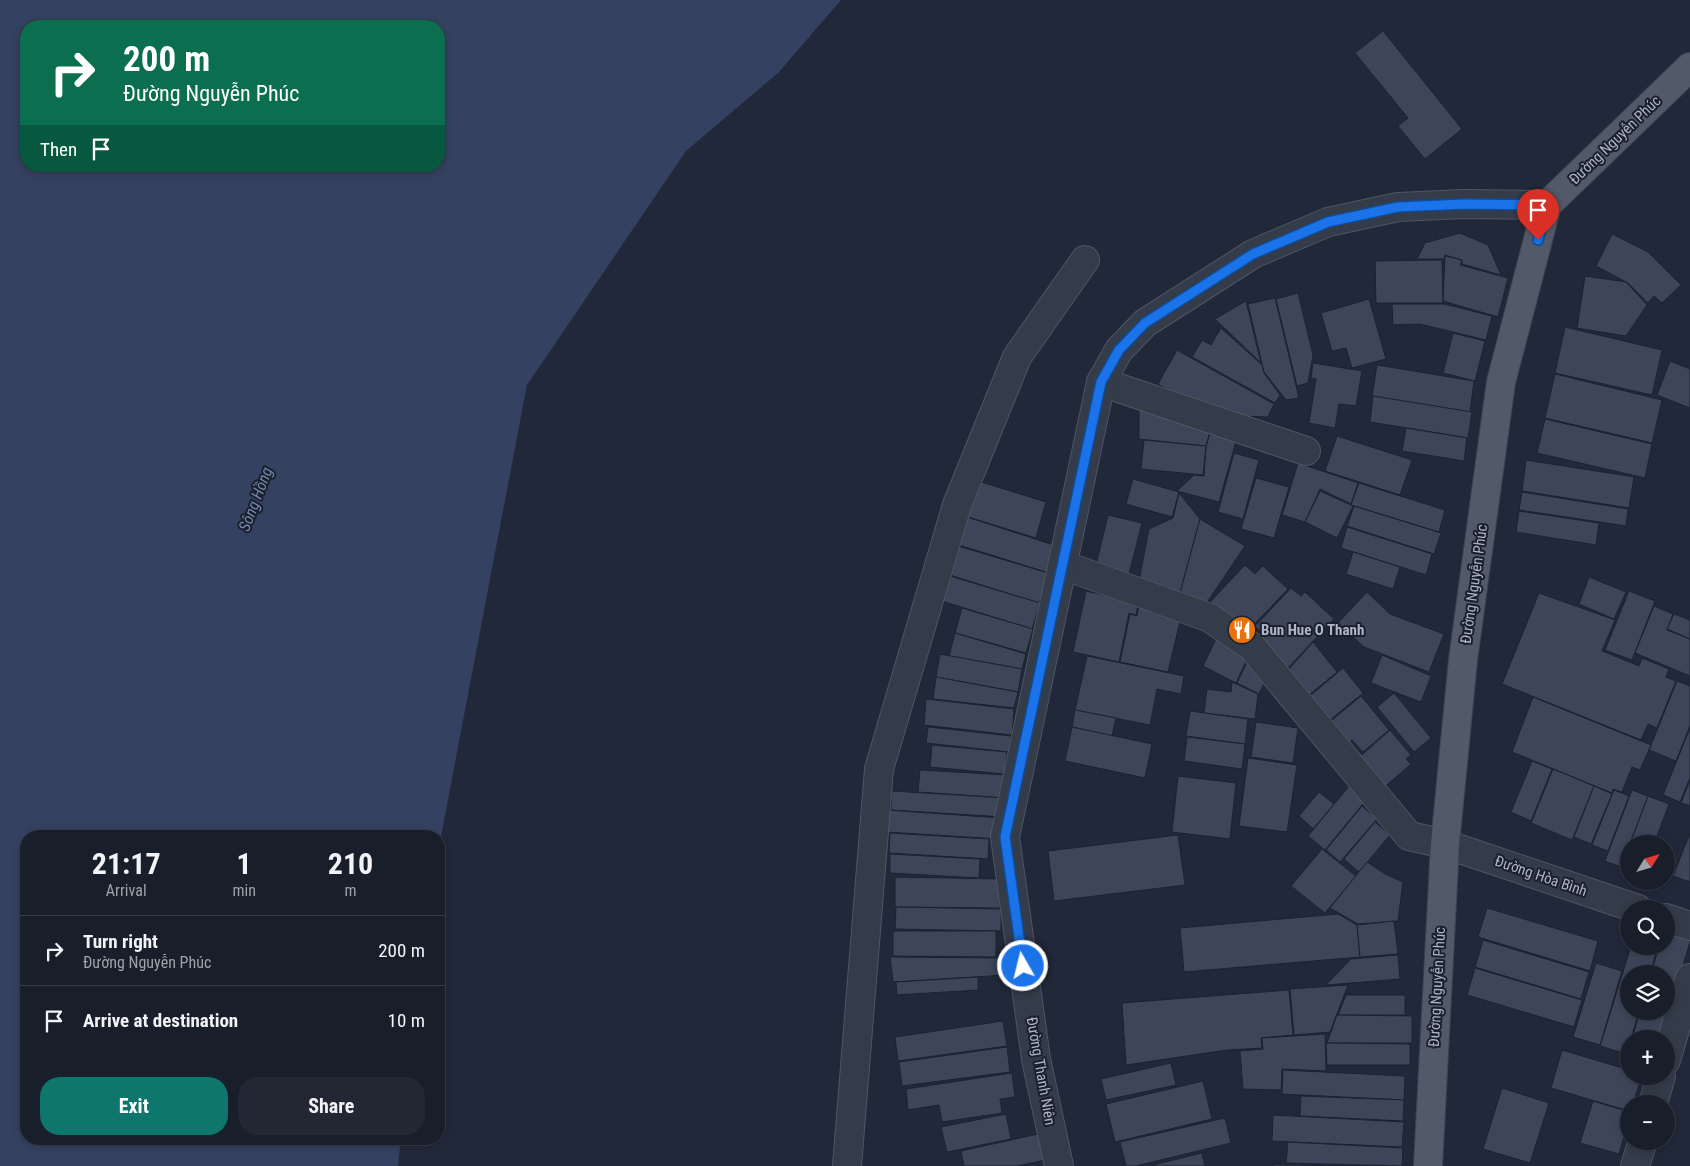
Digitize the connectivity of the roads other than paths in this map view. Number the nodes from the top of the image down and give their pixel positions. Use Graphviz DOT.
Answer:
graph roads {
  1 [pos="1690,67"];
  2 [pos="1547,205"];
  3 [pos="1086,260"];
  4 [pos="1101,382"];
  5 [pos="1306,451"];
  6 [pos="1063,565"];
  7 [pos="1444,844"];
  8 [pos="1620,903"];
  9 [pos="1675,921"];
  10 [pos="1690,926"];
  11 [pos="1690,978"];
  12 [pos="1675,1030"];
  13 [pos="1639,1150"];
  14 [pos="1431,1165"];
  15 [pos="847,1166"];
  16 [pos="1059,1166"];
  17 [pos="1635,1166"];
  1 -- 2 [label="main road, Đường Nguyễn Phúc"];
  2 -- 4 [label="street, Đường Thanh Niên"];
  2 -- 7 [label="main road, Đường Nguyễn Phúc"];
  3 -- 15 [label="street"];
  4 -- 5 [label="street"];
  4 -- 6 [label="street, Đường Thanh Niên"];
  6 -- 7 [label="street, Đường Hòa Bình"];
  6 -- 16 [label="street, Đường Thanh Niên"];
  7 -- 8 [label="street, Đường Hòa Bình"];
  7 -- 14 [label="main road, Đường Nguyễn Phúc"];
  9 -- 10 [label="street"];
  11 -- 12 [label="street"];
  13 -- 17 [label="street"];
}
